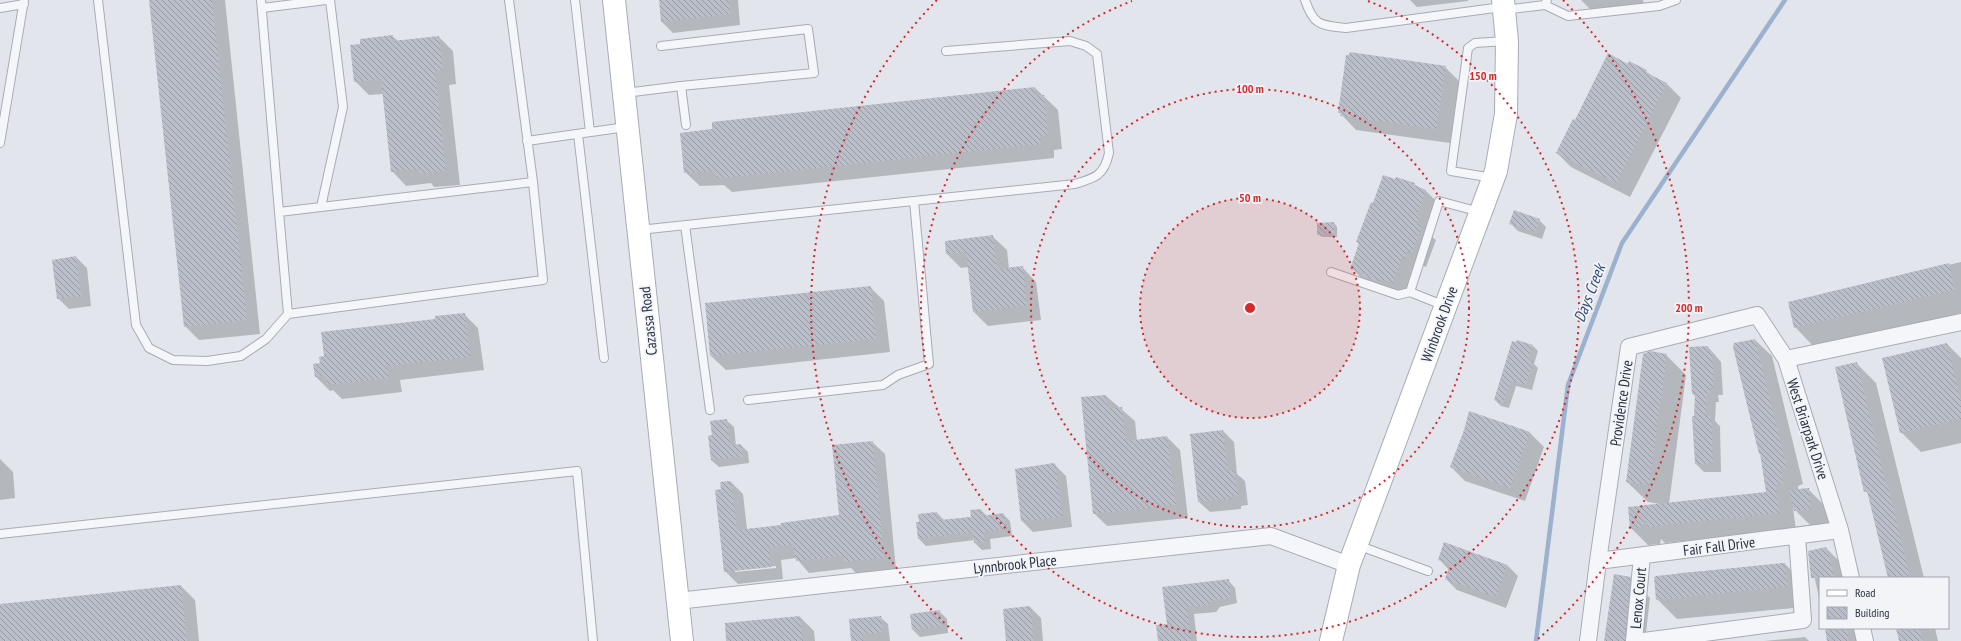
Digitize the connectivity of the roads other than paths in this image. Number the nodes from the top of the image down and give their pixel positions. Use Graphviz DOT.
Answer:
graph roads {
  1 [pos="98,0"];
  2 [pos="326,0"];
  3 [pos="330,0"];
  4 [pos="509,0"];
  5 [pos="576,0"];
  6 [pos="614,0"];
  7 [pos="1305,0"];
  8 [pos="1676,0"];
  9 [pos="24,2"];
  10 [pos="1546,2"];
  11 [pos="261,4"];
  12 [pos="1503,6"];
  13 [pos="0,8"];
  14 [pos="1507,41"];
  15 [pos="661,46"];
  16 [pos="946,51"];
  17 [pos="681,86"];
  18 [pos="624,93"];
  19 [pos="686,125"];
  20 [pos="627,127"];
  21 [pos="590,132"];
  22 [pos="578,134"];
  23 [pos="527,141"];
  24 [pos="0,143"];
  25 [pos="1493,178"];
  26 [pos="533,182"];
  27 [pos="914,201"];
  28 [pos="321,207"];
  29 [pos="279,212"];
  30 [pos="1480,212"];
  31 [pos="685,225"];
  32 [pos="638,230"];
  33 [pos="1331,272"];
  34 [pos="1410,292"];
  35 [pos="1445,306"];
  36 [pos="288,314"];
  37 [pos="1961,322"];
  38 [pos="604,358"];
  39 [pos="1786,359"];
  40 [pos="748,400"];
  41 [pos="710,410"];
  42 [pos="1840,530"];
  43 [pos="0,534"];
  44 [pos="1796,536"];
  45 [pos="1353,555"];
  46 [pos="1642,556"];
  47 [pos="1598,561"];
  48 [pos="1428,571"];
  49 [pos="1851,577"];
  50 [pos="676,601"];
  51 [pos="1862,629"];
  52 [pos="593,641"];
  53 [pos="682,641"];
  54 [pos="1331,641"];
  55 [pos="1588,641"];
  56 [pos="1634,641"];
  57 [pos="1644,641"];
  58 [pos="1866,641"];
  1 -- 36 [label="lane"];
  2 -- 11 [label="lane"];
  3 -- 28 [label="lane"];
  4 -- 23 [label="lane"];
  5 -- 21 [label="lane"];
  6 -- 18 [label="street, Cazassa Road"];
  7 -- 12 [label="lane"];
  8 -- 10 [label="lane"];
  9 -- 13 [label="lane"];
  9 -- 24 [label="lane"];
  10 -- 12 [label="lane"];
  11 -- 29 [label="lane"];
  12 -- 14 [label="street, Winbrook Drive"];
  14 -- 25 [label="street, Winbrook Drive"];
  14 -- 25 [label="lane"];
  15 -- 17 [label="lane"];
  16 -- 27 [label="lane"];
  17 -- 18 [label="lane"];
  17 -- 19 [label="lane"];
  18 -- 20 [label="street, Cazassa Road"];
  20 -- 21 [label="lane"];
  20 -- 32 [label="street, Cazassa Road"];
  21 -- 22 [label="lane"];
  22 -- 23 [label="lane"];
  22 -- 38 [label="lane"];
  23 -- 26 [label="lane"];
  25 -- 30 [label="street, Winbrook Drive"];
  26 -- 28 [label="lane"];
  26 -- 36 [label="lane"];
  27 -- 31 [label="lane"];
  27 -- 40 [label="lane"];
  28 -- 29 [label="lane"];
  29 -- 36 [label="lane"];
  30 -- 34 [label="lane"];
  30 -- 35 [label="street, Winbrook Drive"];
  31 -- 32 [label="lane"];
  31 -- 41 [label="lane"];
  32 -- 50 [label="street, Cazassa Road"];
  33 -- 34 [label="lane"];
  34 -- 35 [label="lane"];
  35 -- 45 [label="street, Winbrook Drive"];
  37 -- 39 [label="street, West Briarpark Drive"];
  39 -- 42 [label="street, West Briarpark Drive"];
  39 -- 47 [label="street, Providence Drive"];
  42 -- 44 [label="street, Fair Fall Drive"];
  42 -- 49 [label="street, West Briarpark Drive"];
  43 -- 52 [label="lane"];
  44 -- 46 [label="street, Fair Fall Drive"];
  44 -- 57 [label="street, Lenox Court"];
  45 -- 48 [label="lane"];
  45 -- 50 [label="street, Lynnbrook Place"];
  45 -- 54 [label="street, Winbrook Drive"];
  46 -- 47 [label="street, Fair Fall Drive"];
  46 -- 56 [label="street, Lenox Court"];
  47 -- 55 [label="street, Providence Drive"];
  50 -- 53 [label="street, Cazassa Road"];
  51 -- 58 [label="street"];
}
